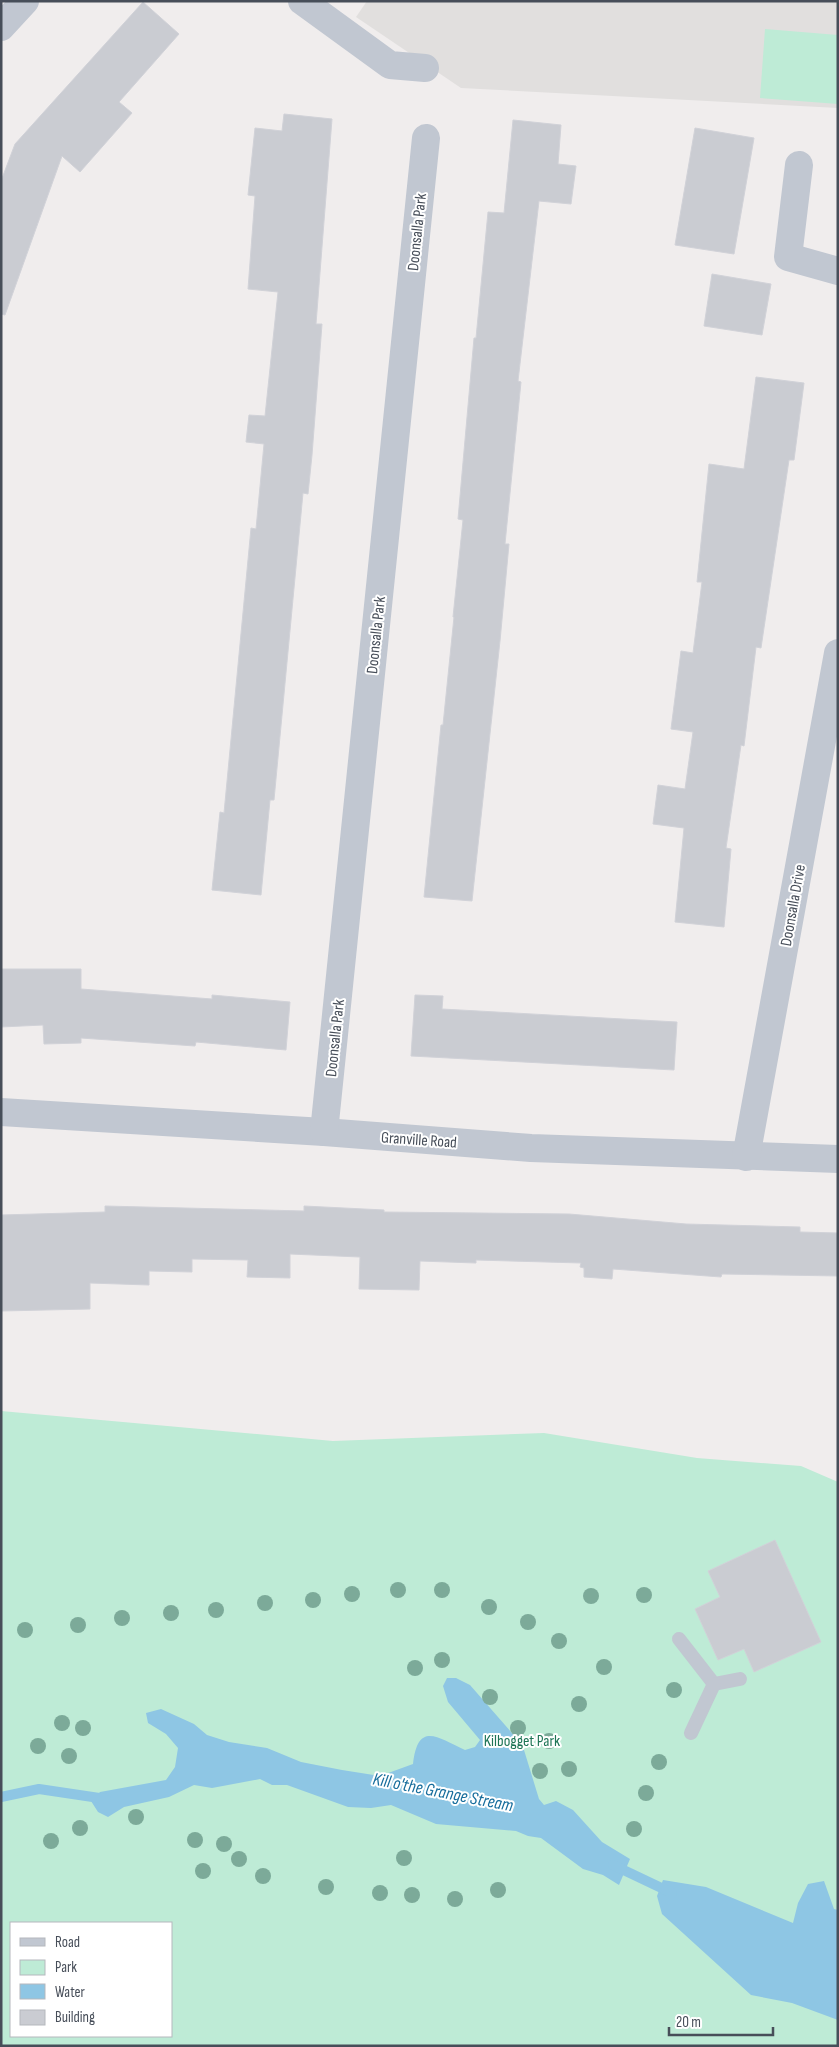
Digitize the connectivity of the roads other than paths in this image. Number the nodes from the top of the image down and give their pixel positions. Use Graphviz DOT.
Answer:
graph roads {
  1 [pos="25,1"];
  2 [pos="302,1"];
  3 [pos="1,27"];
  4 [pos="430,66"];
  5 [pos="426,138"];
  6 [pos="800,165"];
  7 [pos="838,271"];
  8 [pos="838,653"];
  9 [pos="1,1112"];
  10 [pos="324,1132"];
  11 [pos="746,1157"];
  12 [pos="838,1160"];
  13 [pos="679,1639"];
  14 [pos="740,1679"];
  15 [pos="714,1684"];
  16 [pos="691,1733"];
  1 -- 3 [label="street"];
  2 -- 4 [label="street"];
  5 -- 10 [label="street, Doonsalla Park"];
  6 -- 7 [label="street"];
  8 -- 11 [label="street, Doonsalla Drive"];
  9 -- 10 [label="street, Granville Road"];
  10 -- 11 [label="street, Granville Road"];
  11 -- 12 [label="street, Granville Road"];
  13 -- 15 [label="lane"];
  14 -- 15 [label="lane"];
  15 -- 16 [label="lane"];
}
